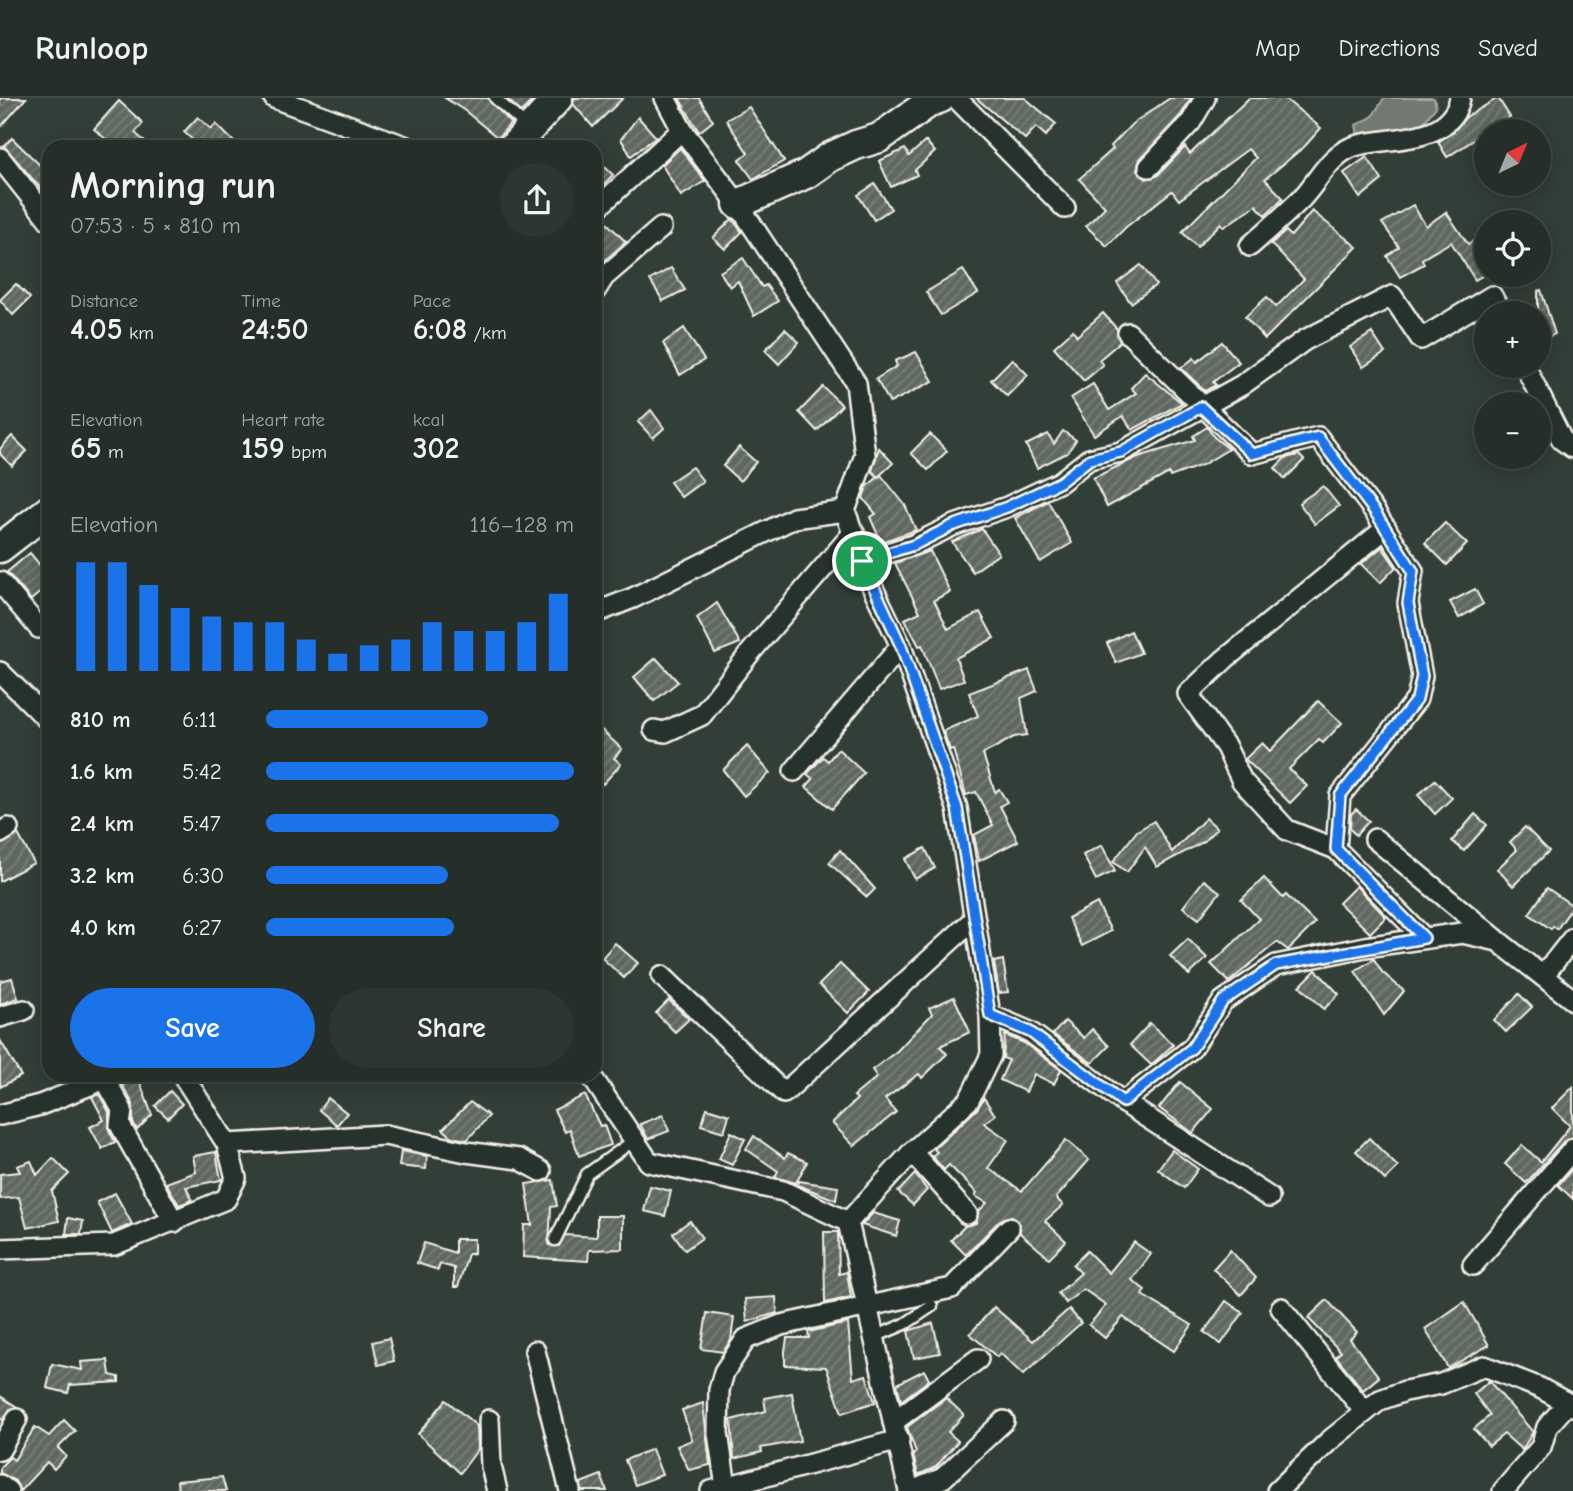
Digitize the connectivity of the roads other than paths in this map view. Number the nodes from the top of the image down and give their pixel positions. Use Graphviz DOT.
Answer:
graph roads {
  1 [pos="274,98"];
  2 [pos="495,98"];
  3 [pos="558,98"];
  4 [pos="665,98"];
  5 [pos="941,98"];
  6 [pos="956,98"];
  7 [pos="1205,98"];
  8 [pos="1460,98"];
  9 [pos="682,130"];
  10 [pos="521,138"];
  11 [pos="388,140"];
  12 [pos="0,158"];
  13 [pos="1149,167"];
  14 [pos="602,204"];
  15 [pos="738,204"];
  16 [pos="1065,208"];
  17 [pos="42,211"];
  18 [pos="661,228"];
  19 [pos="1250,246"];
  20 [pos="602,280"];
  21 [pos="1474,307"];
  22 [pos="1128,333"];
  23 [pos="1531,378"];
  24 [pos="1201,407"];
  25 [pos="1573,448"];
  26 [pos="845,511"];
  27 [pos="42,515"];
  28 [pos="1386,528"];
  29 [pos="853,532"];
  30 [pos="0,548"];
  31 [pos="862,561"];
  32 [pos="0,582"];
  33 [pos="602,610"];
  34 [pos="39,628"];
  35 [pos="901,646"];
  36 [pos="0,672"];
  37 [pos="42,714"];
  38 [pos="654,730"];
  39 [pos="794,771"];
  40 [pos="1375,839"];
  41 [pos="1336,849"];
  42 [pos="972,921"];
  43 [pos="1424,938"];
  44 [pos="1573,938"];
  45 [pos="1498,941"];
  46 [pos="662,976"];
  47 [pos="1543,976"];
  48 [pos="1573,1000"];
  49 [pos="24,1010"];
  50 [pos="990,1015"];
  51 [pos="0,1017"];
  52 [pos="98,1082"];
  53 [pos="107,1082"];
  54 [pos="187,1082"];
  55 [pos="596,1082"];
  56 [pos="1123,1102"];
  57 [pos="0,1115"];
  58 [pos="633,1141"];
  59 [pos="227,1144"];
  60 [pos="1573,1149"];
  61 [pos="912,1152"];
  62 [pos="541,1171"];
  63 [pos="1269,1197"];
  64 [pos="967,1214"];
  65 [pos="174,1222"];
  66 [pos="848,1222"];
  67 [pos="1009,1228"];
  68 [pos="555,1240"];
  69 [pos="0,1250"];
  70 [pos="1473,1265"];
  71 [pos="866,1306"];
  72 [pos="932,1306"];
  73 [pos="1281,1308"];
  74 [pos="872,1338"];
  75 [pos="535,1351"];
  76 [pos="978,1359"];
  77 [pos="1570,1405"];
  78 [pos="1365,1412"];
  79 [pos="17,1419"];
  80 [pos="489,1420"];
  81 [pos="1004,1421"];
  82 [pos="896,1431"];
  83 [pos="0,1450"];
  84 [pos="0,1485"];
  85 [pos="718,1489"];
  86 [pos="8,1491"];
  87 [pos="497,1491"];
  88 [pos="570,1491"];
  89 [pos="911,1491"];
  90 [pos="1277,1491"];
  91 [pos="1503,1491"];
  1 -- 11 [label="street"];
  2 -- 10 [label="lane"];
  3 -- 10 [label="street"];
  4 -- 9 [label="street"];
  5 -- 15 [label="street"];
  6 -- 16 [label="street"];
  7 -- 13 [label="street"];
  8 -- 19 [label="street"];
  9 -- 14 [label="street"];
  9 -- 15 [label="street"];
  12 -- 17 [label="street"];
  15 -- 26 [label="street"];
  18 -- 20 [label="street"];
  21 -- 24 [label="street"];
  22 -- 24 [label="street"];
  23 -- 25 [label="street"];
  24 -- 28 [label="street"];
  24 -- 31 [label="street"];
  26 -- 29 [label="street"];
  26 -- 33 [label="street"];
  27 -- 30 [label="street"];
  28 -- 41 [label="street"];
  28 -- 41 [label="street"];
  29 -- 31 [label="street"];
  29 -- 38 [label="street"];
  31 -- 35 [label="street"];
  32 -- 34 [label="street"];
  35 -- 39 [label="street"];
  35 -- 42 [label="street"];
  36 -- 37 [label="street"];
  40 -- 45 [label="street"];
  41 -- 43 [label="street"];
  42 -- 46 [label="street"];
  42 -- 50 [label="street"];
  43 -- 45 [label="street"];
  43 -- 56 [label="street"];
  44 -- 47 [label="street"];
  45 -- 47 [label="street"];
  47 -- 48 [label="street"];
  49 -- 51 [label="street"];
  50 -- 56 [label="street"];
  50 -- 61 [label="street"];
  52 -- 57 [label="street"];
  53 -- 65 [label="street"];
  54 -- 59 [label="street"];
  55 -- 58 [label="street"];
  56 -- 63 [label="street"];
  58 -- 66 [label="street"];
  58 -- 68 [label="lane"];
  59 -- 62 [label="street"];
  59 -- 65 [label="street"];
  60 -- 70 [label="street"];
  61 -- 64 [label="street"];
  61 -- 66 [label="street"];
  65 -- 69 [label="street"];
  66 -- 71 [label="street"];
  67 -- 71 [label="street"];
  71 -- 74 [label="street"];
  71 -- 85 [label="street"];
  72 -- 74 [label="lane"];
  73 -- 78 [label="street"];
  74 -- 82 [label="street"];
  75 -- 88 [label="street"];
  76 -- 82 [label="street"];
  77 -- 78 [label="street"];
  77 -- 91 [label="street"];
  78 -- 90 [label="street"];
  79 -- 83 [label="street"];
  80 -- 87 [label="street"];
  81 -- 89 [label="street"];
  82 -- 85 [label="street"];
  82 -- 89 [label="street"];
  84 -- 86 [label="street"];
}
